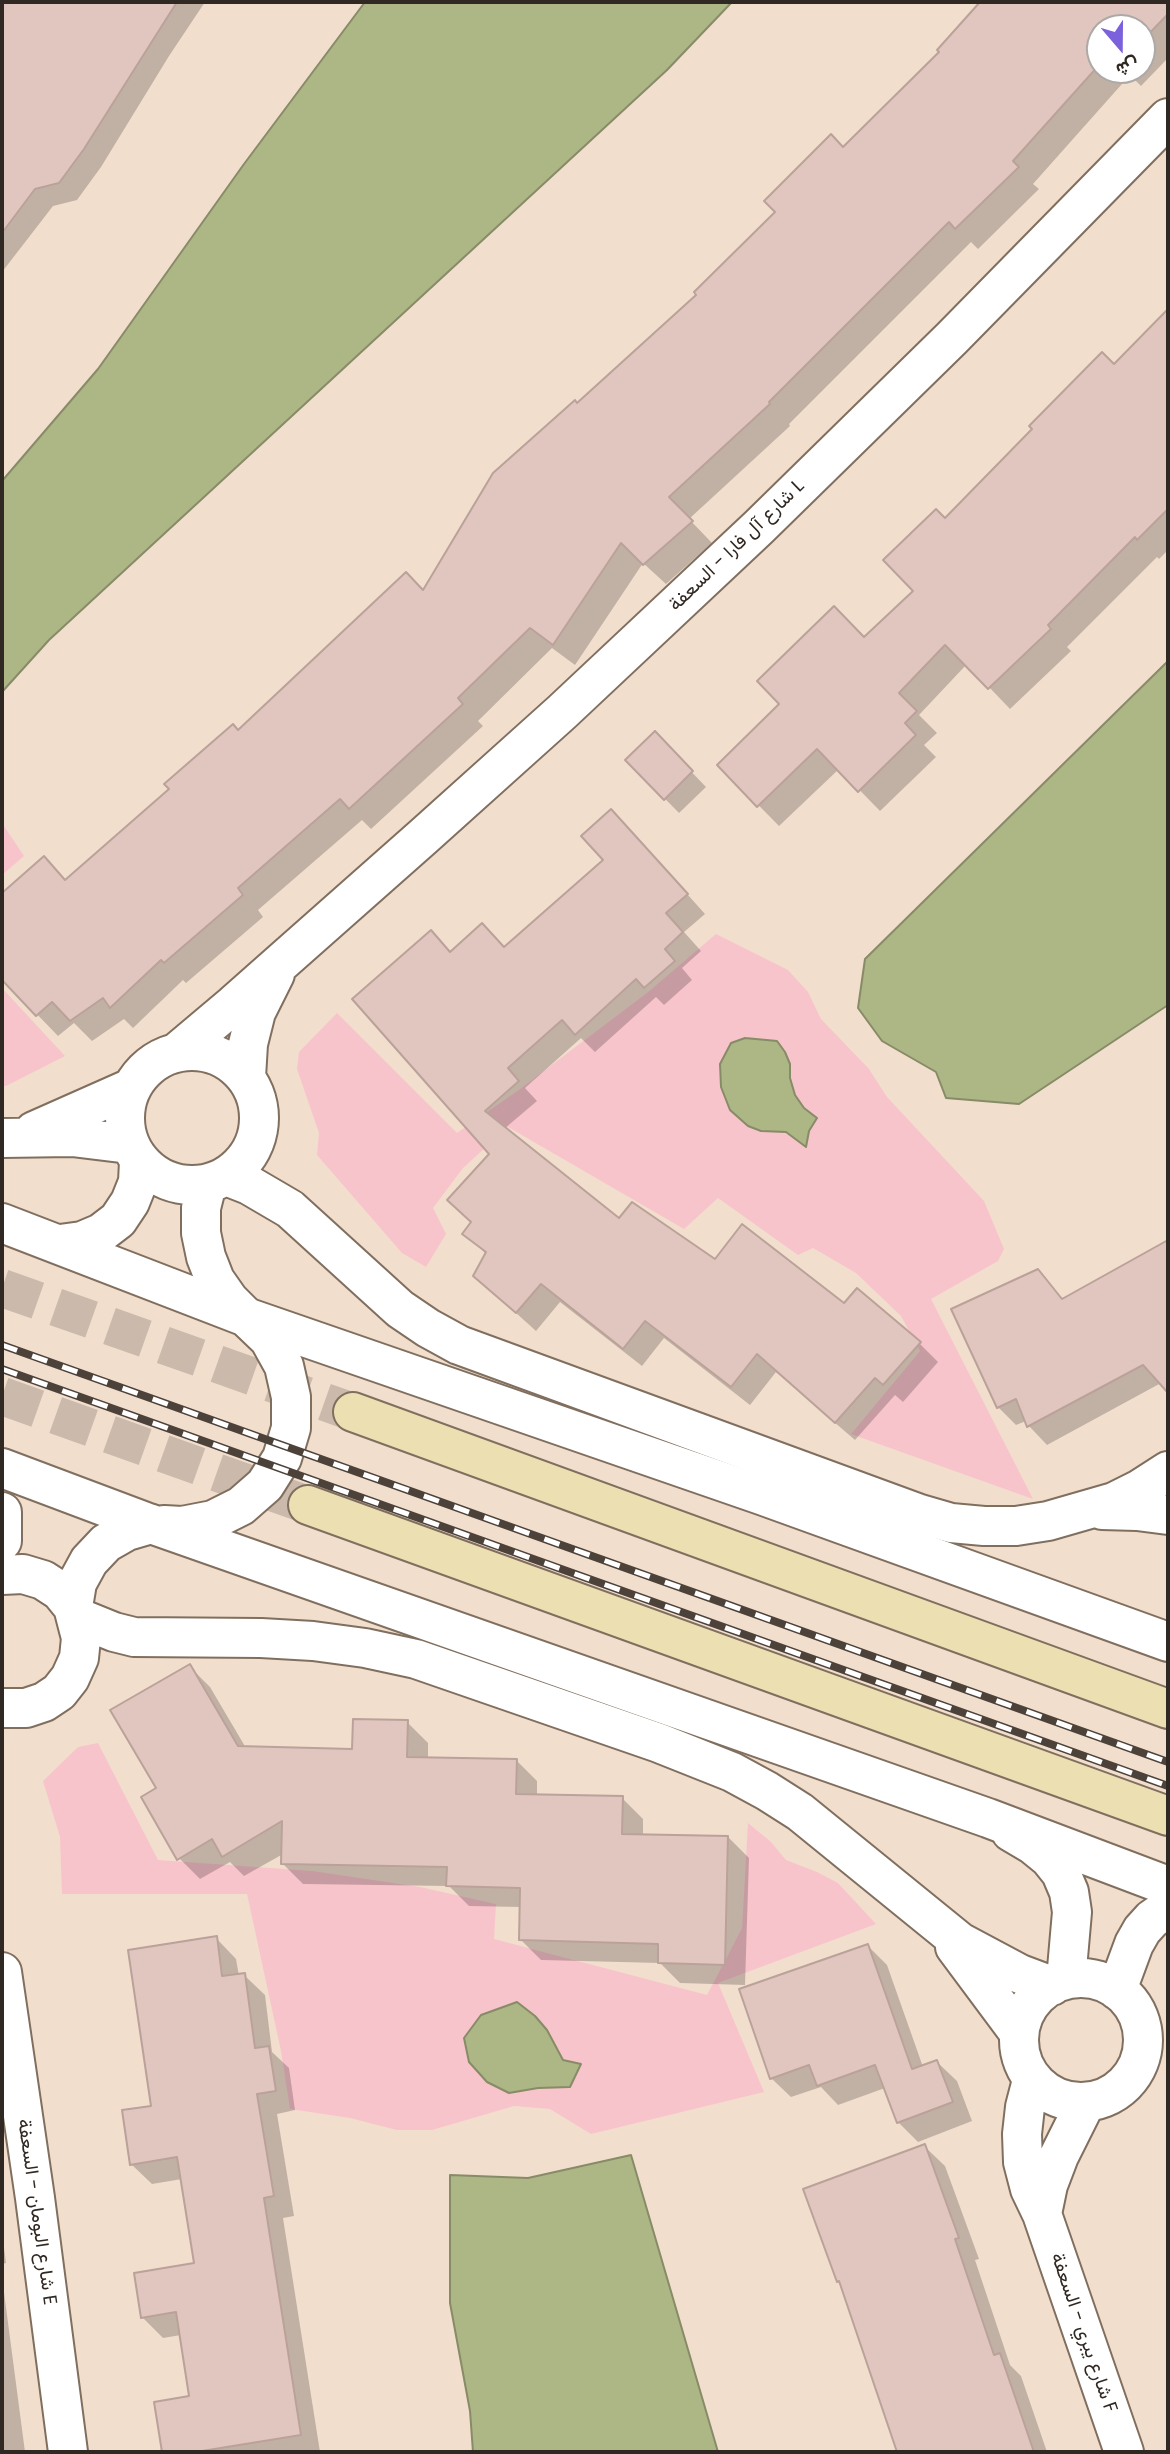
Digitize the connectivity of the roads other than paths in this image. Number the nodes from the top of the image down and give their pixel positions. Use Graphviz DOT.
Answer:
graph roads {
  1 [pos="1168,118"];
  2 [pos="288,955"];
  3 [pos="176,1053"];
  4 [pos="246,1077"];
  5 [pos="131,1088"];
  6 [pos="258,1131"];
  7 [pos="9,1138"];
  8 [pos="134,1153"];
  9 [pos="216,1180"];
  10 [pos="2,1223"];
  11 [pos="309,1225"];
  12 [pos="60,1244"];
  13 [pos="2,1251"];
  14 [pos="246,1317"];
  15 [pos="353,1412"];
  16 [pos="2,1468"];
  17 [pos="1168,1471"];
  18 [pos="308,1505"];
  19 [pos="1089,1511"];
  20 [pos="2,1512"];
  21 [pos="1168,1515"];
  22 [pos="151,1524"];
  23 [pos="2,1541"];
  24 [pos="2,1575"];
  25 [pos="75,1612"];
  26 [pos="1164,1635"];
  27 [pos="175,1639"];
  28 [pos="70,1678"];
  29 [pos="1168,1709"];
  30 [pos="8,1715"];
  31 [pos="1168,1816"];
  32 [pos="988,1818"];
  33 [pos="1168,1886"];
  34 [pos="1168,1908"];
  35 [pos="933,1922"];
  36 [pos="2,1972"];
  37 [pos="1059,1983"];
  38 [pos="1140,2004"];
  39 [pos="1018,2033"];
  40 [pos="1168,2048"];
  41 [pos="1135,2071"];
  42 [pos="1032,2080"];
  43 [pos="1086,2102"];
  44 [pos="1042,2214"];
  45 [pos="68,2452"];
  46 [pos="1124,2452"];
  1 -- 2 [label="street, شارع آل فارا - السعفة L"];
  2 -- 3 [label="street, شارع آل فارا - السعفة L"];
  2 -- 4 [label="street, شارع آل فارا - السعفة L"];
  3 -- 4 [label="street"];
  3 -- 5 [label="street"];
  4 -- 6 [label="street"];
  5 -- 7 [label="street"];
  5 -- 8 [label="street"];
  6 -- 9 [label="street"];
  6 -- 11 [label="street"];
  7 -- 8 [label="street"];
  8 -- 9 [label="street"];
  8 -- 12 [label="street"];
  9 -- 11 [label="street"];
  9 -- 14 [label="street"];
  10 -- 12 [label="street"];
  11 -- 19 [label="street"];
  12 -- 13 [label="street"];
  12 -- 14 [label="street"];
  14 -- 22 [label="street"];
  14 -- 26 [label="street"];
  15 -- 29 [label="main road"];
  16 -- 22 [label="street"];
  17 -- 19 [label="street"];
  18 -- 31 [label="main road"];
  19 -- 21 [label="street"];
  20 -- 23 [label="street"];
  22 -- 25 [label="street"];
  22 -- 32 [label="street"];
  24 -- 25 [label="street"];
  25 -- 27 [label="street"];
  25 -- 28 [label="street"];
  27 -- 28 [label="street"];
  27 -- 35 [label="street"];
  28 -- 30 [label="street"];
  32 -- 33 [label="street"];
  32 -- 37 [label="street"];
  34 -- 38 [label="street"];
  35 -- 37 [label="street"];
  35 -- 39 [label="street"];
  36 -- 45 [label="street, شارع البومان - السعفة E"];
  37 -- 38 [label="street"];
  37 -- 39 [label="street"];
  38 -- 41 [label="street"];
  39 -- 42 [label="street"];
  40 -- 41 [label="street"];
  41 -- 43 [label="street"];
  42 -- 43 [label="street"];
  42 -- 44 [label="street, شارع يبري - السعفة F"];
  43 -- 44 [label="street"];
  44 -- 46 [label="street, شارع يبري - السعفة F"];
}
